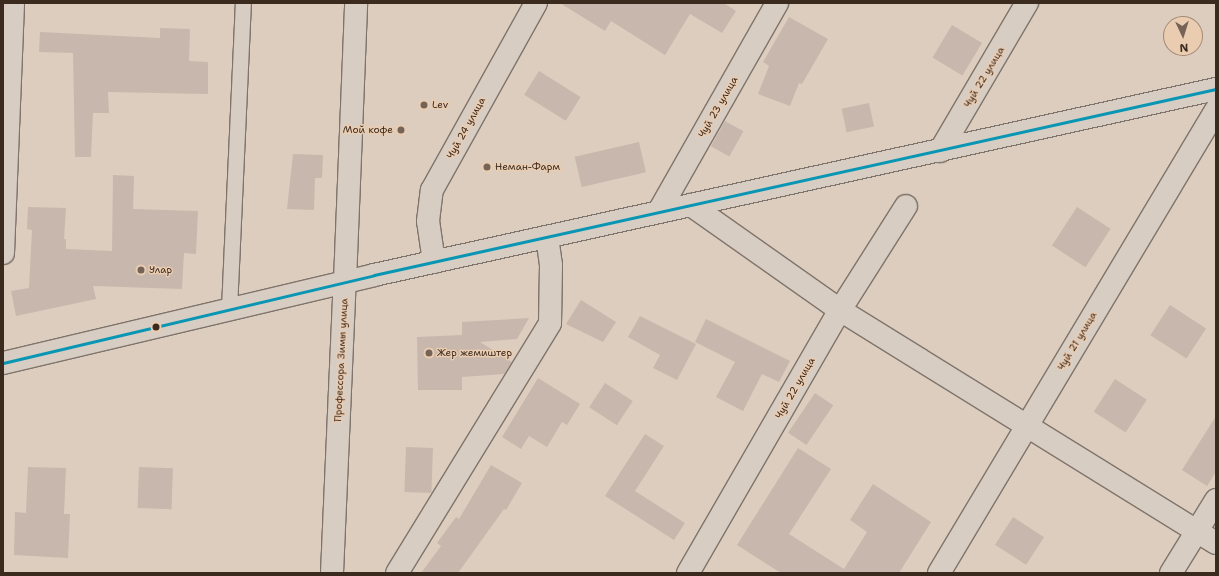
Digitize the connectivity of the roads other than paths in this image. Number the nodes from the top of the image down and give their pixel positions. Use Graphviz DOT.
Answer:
graph roads {
  1 [pos="13,3"];
  2 [pos="243,3"];
  3 [pos="356,3"];
  4 [pos="536,3"];
  5 [pos="777,3"];
  6 [pos="1028,3"];
  7 [pos="1216,89"];
  8 [pos="1216,110"];
  9 [pos="940,151"];
  10 [pos="691,205"];
  11 [pos="906,206"];
  12 [pos="659,211"];
  13 [pos="548,238"];
  14 [pos="3,253"];
  15 [pos="434,262"];
  16 [pos="345,281"];
  17 [pos="229,309"];
  18 [pos="840,310"];
  19 [pos="3,363"];
  20 [pos="1026,426"];
  21 [pos="1216,500"];
  22 [pos="1196,530"];
  23 [pos="1216,543"];
  24 [pos="332,573"];
  25 [pos="397,573"];
  26 [pos="688,573"];
  27 [pos="939,573"];
  28 [pos="1171,573"];
  1 -- 14 [label="street"];
  2 -- 17 [label="lane"];
  3 -- 16 [label="street, Профессора Зимы улица"];
  4 -- 15 [label="street, Чуй 24 улица"];
  5 -- 12 [label="street, Чуй 23 улица"];
  6 -- 9 [label="street, Чуй 22 улица"];
  7 -- 9 [label="street"];
  8 -- 20 [label="street, Чуй 21 улица"];
  9 -- 10 [label="street"];
  10 -- 12 [label="street"];
  10 -- 18 [label="street"];
  11 -- 18 [label="street, Чуй 22 улица"];
  12 -- 13 [label="street"];
  13 -- 15 [label="street"];
  13 -- 25 [label="street"];
  15 -- 16 [label="street"];
  16 -- 17 [label="street"];
  16 -- 24 [label="street, Профессора Зимы улица"];
  17 -- 19 [label="street"];
  18 -- 20 [label="street"];
  18 -- 26 [label="street, Чуй 22 улица"];
  20 -- 22 [label="street"];
  20 -- 27 [label="street, Чуй 21 улица"];
  21 -- 22 [label="street"];
  22 -- 23 [label="street"];
  22 -- 28 [label="street"];
}
